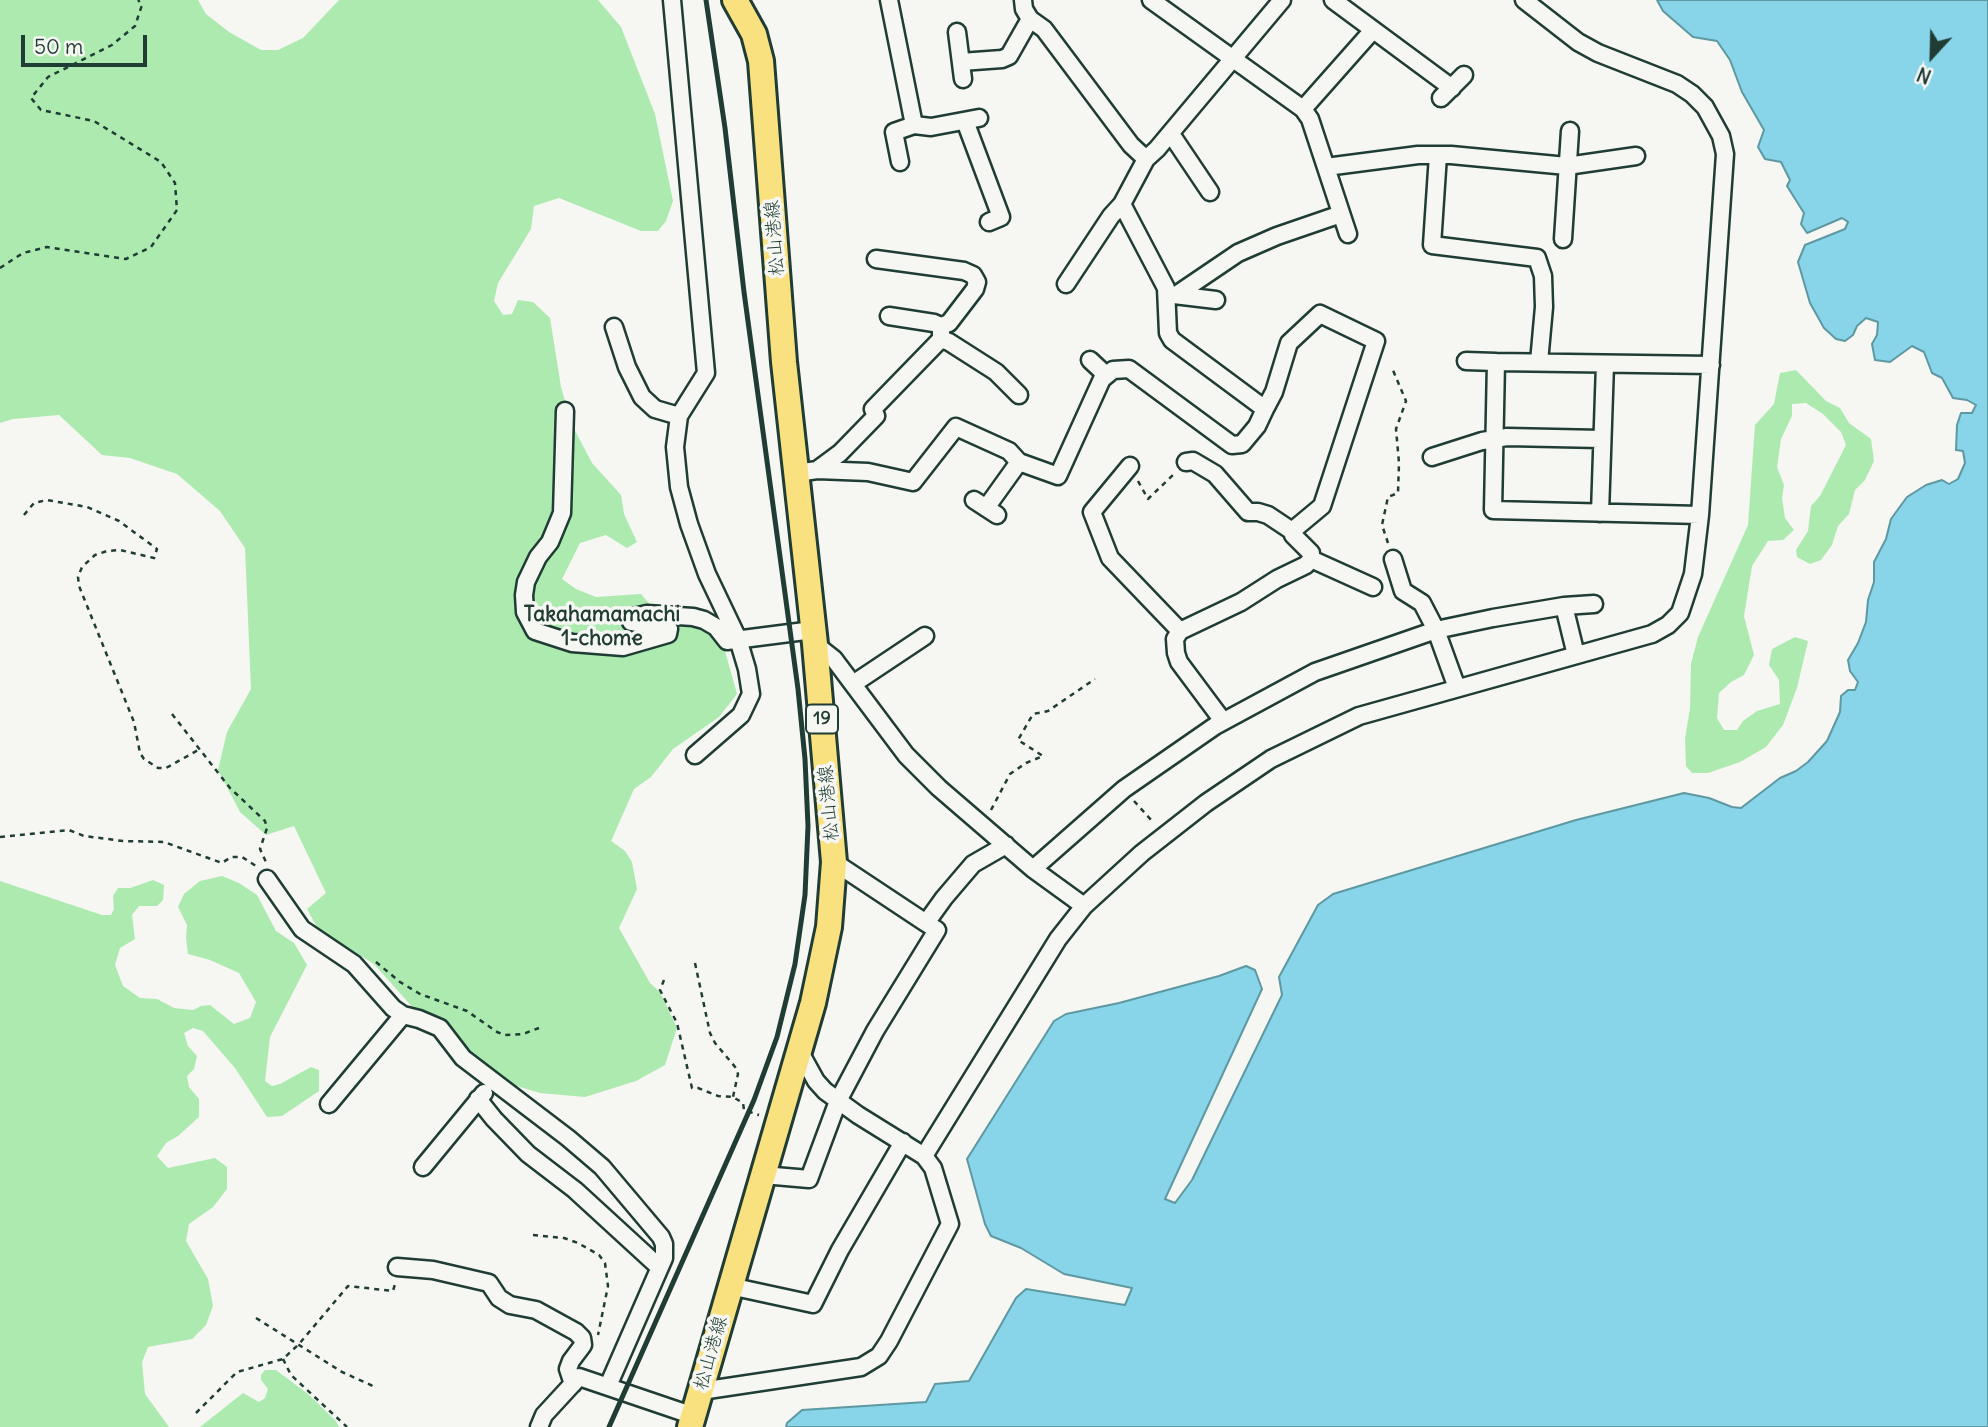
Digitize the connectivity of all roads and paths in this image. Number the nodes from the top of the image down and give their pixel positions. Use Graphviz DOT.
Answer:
graph roads {
  1 [pos="138,0"];
  2 [pos="672,0"];
  3 [pos="735,0"];
  4 [pos="890,0"];
  5 [pos="1023,0"];
  6 [pos="1152,0"];
  7 [pos="1282,0"];
  8 [pos="1333,0"];
  9 [pos="1524,0"];
  10 [pos="1030,19"];
  11 [pos="1373,30"];
  12 [pos="957,32"];
  13 [pos="1232,59"];
  14 [pos="961,62"];
  15 [pos="1464,75"];
  16 [pos="963,79"];
  17 [pos="1303,109"];
  18 [pos="914,125"];
  19 [pos="1570,131"];
  20 [pos="1171,134"];
  21 [pos="1438,155"];
  22 [pos="1636,156"];
  23 [pos="1146,159"];
  24 [pos="900,162"];
  25 [pos="1567,166"];
  26 [pos="1326,167"];
  27 [pos="1210,192"];
  28 [pos="1122,204"];
  29 [pos="1341,214"];
  30 [pos="989,222"];
  31 [pos="1348,234"];
  32 [pos="1563,239"];
  33 [pos="876,258"];
  34 [pos="0,268"];
  35 [pos="1066,284"];
  36 [pos="1172,295"];
  37 [pos="1216,300"];
  38 [pos="889,316"];
  39 [pos="614,327"];
  40 [pos="941,333"];
  41 [pos="1090,360"];
  42 [pos="1466,361"];
  43 [pos="1496,362"];
  44 [pos="1539,362"];
  45 [pos="1605,364"];
  46 [pos="1711,365"];
  47 [pos="1392,368"];
  48 [pos="1105,374"];
  49 [pos="1019,395"];
  50 [pos="1265,409"];
  51 [pos="565,411"];
  52 [pos="679,416"];
  53 [pos="1494,439"];
  54 [pos="1601,439"];
  55 [pos="1432,457"];
  56 [pos="1019,462"];
  57 [pos="1186,463"];
  58 [pos="1130,466"];
  59 [pos="807,472"];
  60 [pos="985,508"];
  61 [pos="1600,513"];
  62 [pos="24,515"];
  63 [pos="1700,515"];
  64 [pos="1292,531"];
  65 [pos="1311,559"];
  66 [pos="1393,559"];
  67 [pos="1373,587"];
  68 [pos="1594,604"];
  69 [pos="1564,606"];
  70 [pos="1436,630"];
  71 [pos="1180,631"];
  72 [pos="925,636"];
  73 [pos="814,637"];
  74 [pos="738,639"];
  75 [pos="1576,655"];
  76 [pos="1095,678"];
  77 [pos="853,684"];
  78 [pos="1457,688"];
  79 [pos="172,714"];
  80 [pos="1223,722"];
  81 [pos="200,749"];
  82 [pos="695,755"];
  83 [pos="1124,789"];
  84 [pos="983,825"];
  85 [pos="1164,835"];
  86 [pos="0,837"];
  87 [pos="1006,845"];
  88 [pos="834,862"];
  89 [pos="1033,869"];
  90 [pos="267,879"];
  91 [pos="1084,906"];
  92 [pos="926,923"];
  93 [pos="695,963"];
  94 [pos="354,964"];
  95 [pos="664,980"];
  96 [pos="403,1015"];
  97 [pos="539,1028"];
  98 [pos="800,1052"];
  99 [pos="494,1082"];
  100 [pos="733,1097"];
  101 [pos="478,1099"];
  102 [pos="838,1101"];
  103 [pos="329,1104"];
  104 [pos="782,1112"];
  105 [pos="903,1142"];
  106 [pos="924,1156"];
  107 [pos="423,1167"];
  108 [pos="763,1175"];
  109 [pos="533,1235"];
  110 [pos="397,1267"];
  111 [pos="659,1267"];
  112 [pos="730,1286"];
  113 [pos="256,1318"];
  114 [pos="299,1344"];
  115 [pos="583,1345"];
  116 [pos="283,1359"];
  117 [pos="573,1384"];
  118 [pos="373,1386"];
  119 [pos="608,1386"];
  120 [pos="701,1391"];
  121 [pos="196,1413"];
  122 [pos="692,1421"];
  123 [pos="348,1427"];
  124 [pos="538,1427"];
  1 -- 34 [label="path"];
  2 -- 52 [label="street"];
  3 -- 59 [label="main road, 松山港線 / 19"];
  4 -- 18 [label="street"];
  5 -- 10 [label="street"];
  6 -- 13 [label="street"];
  7 -- 13 [label="street"];
  8 -- 11 [label="street"];
  9 -- 46 [label="street"];
  10 -- 14 [label="street"];
  10 -- 23 [label="street"];
  11 -- 15 [label="street"];
  11 -- 17 [label="street"];
  12 -- 14 [label="street"];
  13 -- 17 [label="street"];
  13 -- 20 [label="street"];
  14 -- 16 [label="street"];
  17 -- 26 [label="street"];
  18 -- 24 [label="street"];
  18 -- 30 [label="street"];
  19 -- 25 [label="street"];
  20 -- 23 [label="street"];
  20 -- 27 [label="street"];
  21 -- 25 [label="street"];
  21 -- 26 [label="street"];
  21 -- 44 [label="street"];
  22 -- 25 [label="street"];
  23 -- 28 [label="street"];
  25 -- 32 [label="street"];
  26 -- 29 [label="street"];
  28 -- 35 [label="street"];
  28 -- 36 [label="street"];
  29 -- 31 [label="street"];
  29 -- 36 [label="street"];
  33 -- 40 [label="street"];
  36 -- 37 [label="street"];
  36 -- 50 [label="street"];
  38 -- 40 [label="street"];
  39 -- 52 [label="street"];
  40 -- 49 [label="street"];
  40 -- 59 [label="street"];
  41 -- 48 [label="street"];
  42 -- 43 [label="street"];
  43 -- 44 [label="street"];
  43 -- 53 [label="street"];
  44 -- 45 [label="street"];
  45 -- 46 [label="street"];
  45 -- 54 [label="street"];
  46 -- 63 [label="street"];
  47 -- 66 [label="path"];
  48 -- 50 [label="street"];
  48 -- 56 [label="street"];
  50 -- 64 [label="street"];
  51 -- 74 [label="street"];
  52 -- 74 [label="street"];
  53 -- 54 [label="street"];
  53 -- 55 [label="street"];
  53 -- 61 [label="street"];
  54 -- 61 [label="street"];
  56 -- 59 [label="street"];
  56 -- 60 [label="street"];
  57 -- 58 [label="path"];
  57 -- 64 [label="street"];
  58 -- 71 [label="street"];
  59 -- 73 [label="main road, 松山港線 / 19"];
  61 -- 63 [label="street"];
  62 -- 81 [label="path"];
  63 -- 75 [label="street"];
  64 -- 65 [label="street"];
  65 -- 67 [label="street"];
  65 -- 71 [label="street"];
  66 -- 70 [label="street"];
  68 -- 69 [label="street"];
  69 -- 70 [label="street"];
  69 -- 75 [label="street"];
  70 -- 78 [label="street"];
  70 -- 80 [label="street"];
  71 -- 80 [label="street"];
  72 -- 77 [label="street"];
  73 -- 74 [label="street"];
  73 -- 77 [label="street"];
  73 -- 88 [label="main road, 松山港線 / 19"];
  74 -- 82 [label="street"];
  75 -- 78 [label="street"];
  76 -- 84 [label="path"];
  77 -- 84 [label="street"];
  78 -- 85 [label="street"];
  79 -- 81 [label="path"];
  80 -- 83 [label="street"];
  81 -- 90 [label="path"];
  83 -- 85 [label="path"];
  83 -- 89 [label="street"];
  84 -- 87 [label="street"];
  85 -- 91 [label="street"];
  86 -- 90 [label="path"];
  87 -- 89 [label="street"];
  87 -- 92 [label="street"];
  88 -- 92 [label="street"];
  88 -- 98 [label="main road, 松山港線 / 19"];
  89 -- 91 [label="street"];
  90 -- 94 [label="street"];
  91 -- 106 [label="street"];
  92 -- 102 [label="street"];
  93 -- 100 [label="path"];
  94 -- 96 [label="street"];
  94 -- 97 [label="path"];
  95 -- 100 [label="path"];
  96 -- 99 [label="street"];
  96 -- 103 [label="street"];
  98 -- 102 [label="street"];
  98 -- 104 [label="main road, 松山港線 / 19"];
  99 -- 101 [label="street"];
  99 -- 111 [label="street"];
  100 -- 104 [label="path"];
  101 -- 107 [label="street"];
  101 -- 111 [label="street"];
  102 -- 105 [label="street"];
  102 -- 108 [label="street"];
  104 -- 108 [label="main road, 松山港線 / 19"];
  105 -- 106 [label="street"];
  105 -- 112 [label="street"];
  106 -- 120 [label="street"];
  108 -- 112 [label="main road, 松山港線 / 19"];
  109 -- 115 [label="path"];
  110 -- 114 [label="path"];
  110 -- 115 [label="street"];
  111 -- 119 [label="street"];
  112 -- 120 [label="main road, 松山港線 / 19"];
  113 -- 114 [label="path"];
  114 -- 116 [label="path"];
  114 -- 118 [label="path"];
  115 -- 117 [label="street"];
  116 -- 121 [label="path"];
  116 -- 123 [label="path"];
  117 -- 119 [label="street"];
  117 -- 124 [label="street"];
  119 -- 122 [label="street"];
  120 -- 122 [label="main road, 松山港線 / 19"];
}
